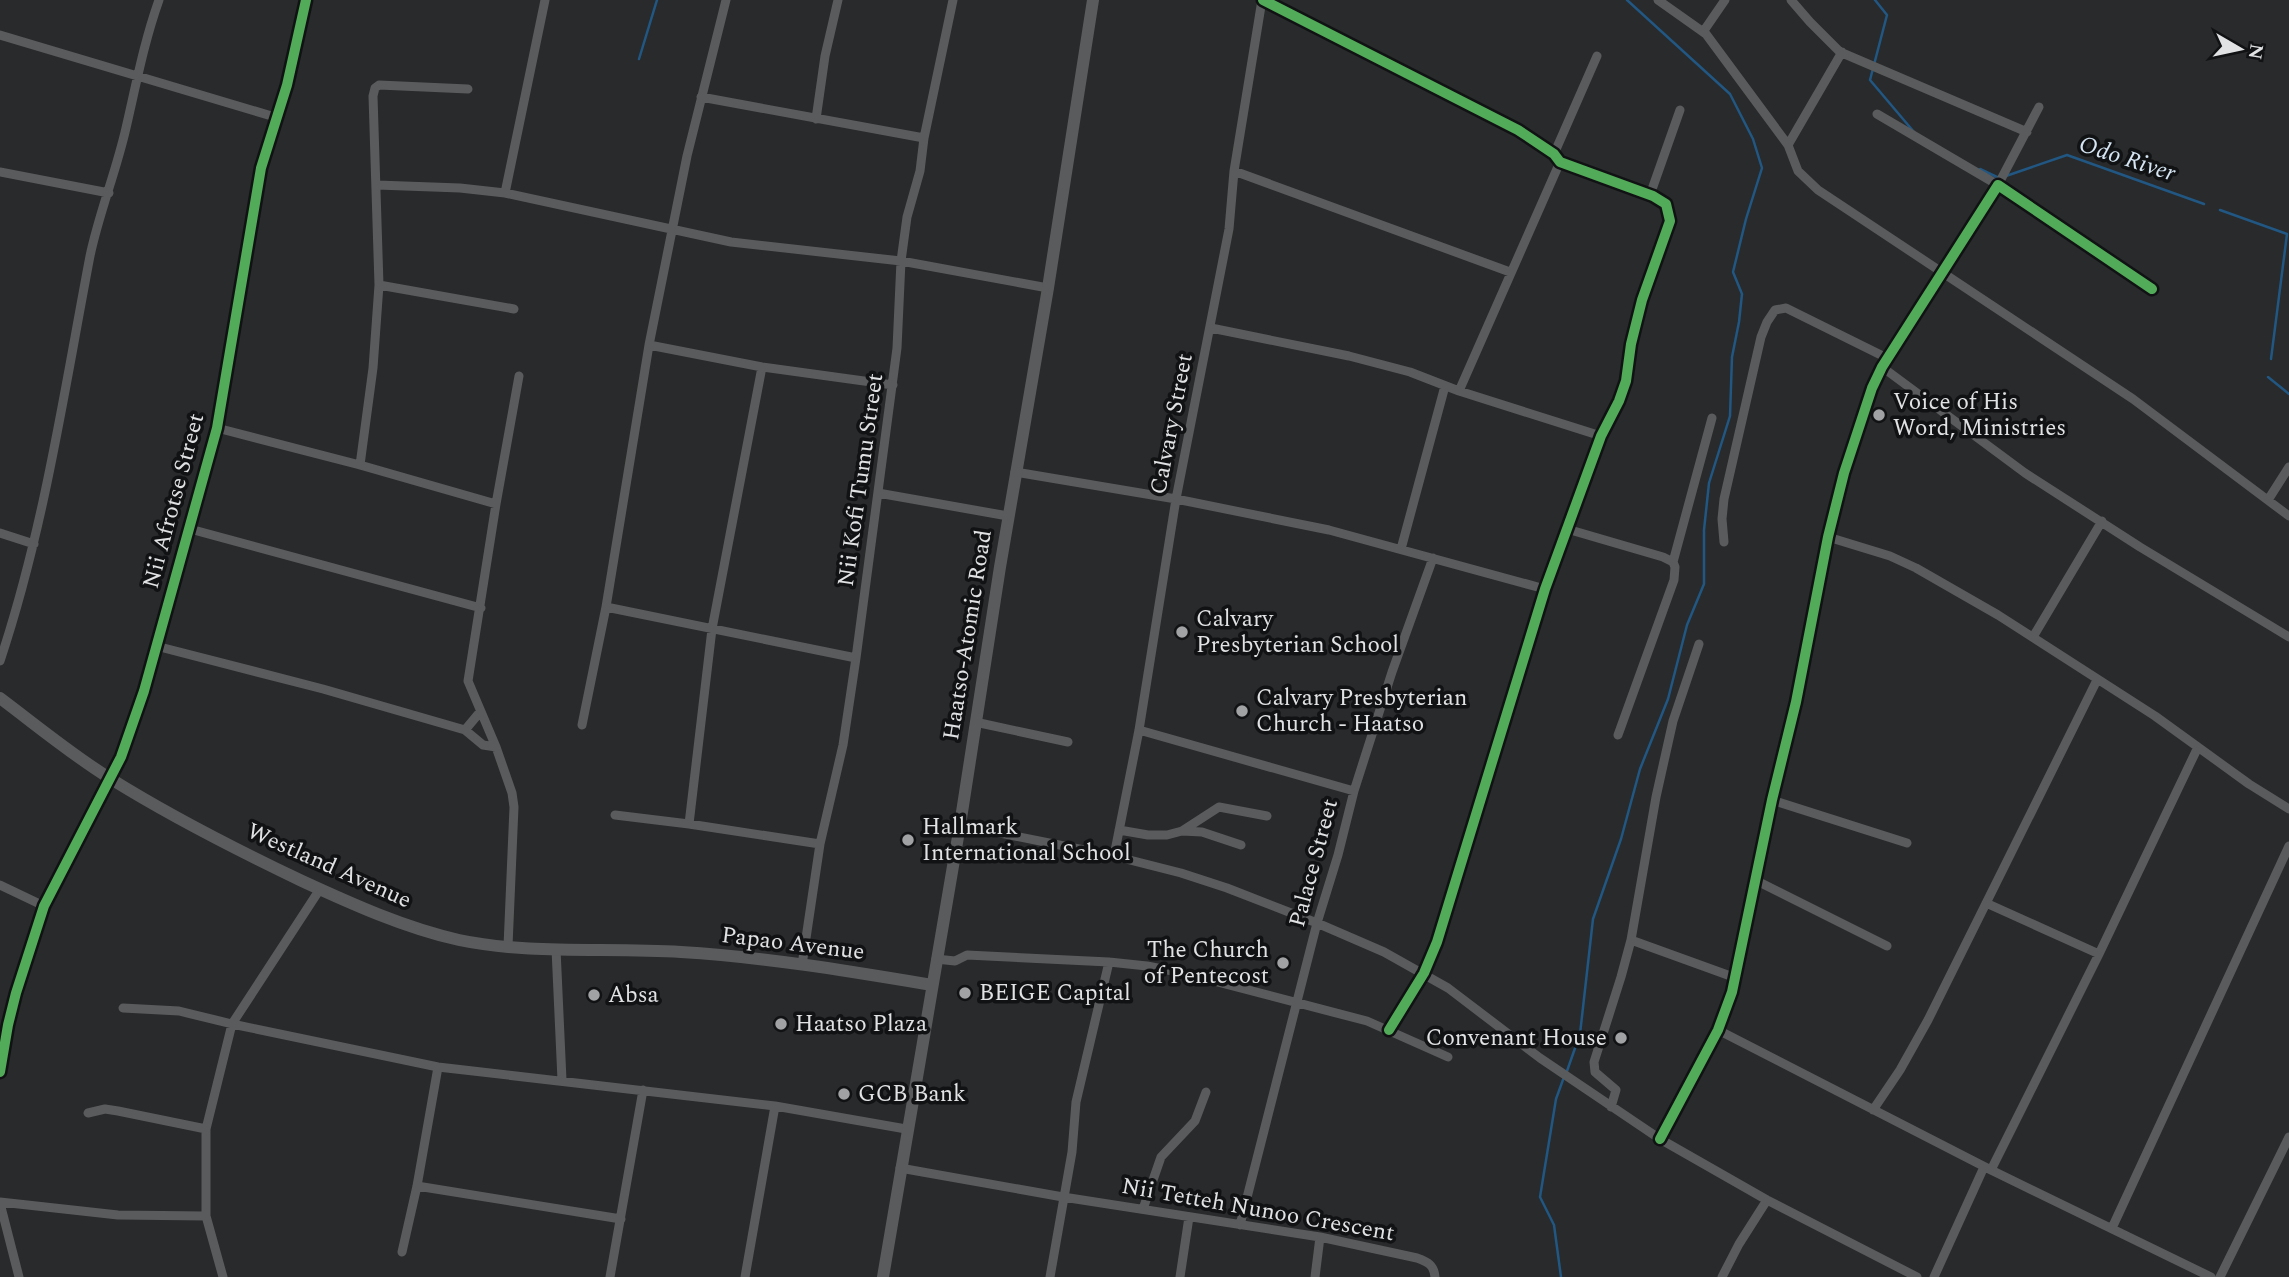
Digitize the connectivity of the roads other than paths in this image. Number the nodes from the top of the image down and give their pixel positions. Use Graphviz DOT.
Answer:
graph roads {
  1 [pos="159,0"];
  2 [pos="306,0"];
  3 [pos="545,0"];
  4 [pos="726,0"];
  5 [pos="838,0"];
  6 [pos="953,0"];
  7 [pos="1093,0"];
  8 [pos="1263,0"];
  9 [pos="1658,0"];
  10 [pos="1725,0"];
  11 [pos="1791,0"];
  12 [pos="1703,32"];
  13 [pos="0,35"];
  14 [pos="1842,52"];
  15 [pos="1597,56"];
  16 [pos="136,77"];
  17 [pos="468,89"];
  18 [pos="701,97"];
  19 [pos="2039,107"];
  20 [pos="1680,110"];
  21 [pos="1877,114"];
  22 [pos="275,117"];
  23 [pos="816,119"];
  24 [pos="2027,132"];
  25 [pos="924,138"];
  26 [pos="1788,145"];
  27 [pos="1557,158"];
  28 [pos="1234,171"];
  29 [pos="0,172"];
  30 [pos="377,185"];
  31 [pos="1998,185"];
  32 [pos="109,193"];
  33 [pos="505,193"];
  34 [pos="1650,195"];
  35 [pos="673,228"];
  36 [pos="901,261"];
  37 [pos="1510,272"];
  38 [pos="1943,273"];
  39 [pos="379,285"];
  40 [pos="1048,288"];
  41 [pos="2152,289"];
  42 [pos="514,309"];
  43 [pos="1211,328"];
  44 [pos="649,345"];
  45 [pos="1884,362"];
  46 [pos="762,367"];
  47 [pos="519,376"];
  48 [pos="893,385"];
  49 [pos="1445,386"];
  50 [pos="1459,391"];
  51 [pos="1713,418"];
  52 [pos="217,428"];
  53 [pos="1601,436"];
  54 [pos="360,465"];
  55 [pos="2289,467"];
  56 [pos="1016,472"];
  57 [pos="878,493"];
  58 [pos="1176,499"];
  59 [pos="2268,500"];
  60 [pos="496,504"];
  61 [pos="1008,516"];
  62 [pos="2289,516"];
  63 [pos="2102,521"];
  64 [pos="190,529"];
  65 [pos="1567,529"];
  66 [pos="0,533"];
  67 [pos="1828,537"];
  68 [pos="1724,542"];
  69 [pos="34,544"];
  70 [pos="1401,549"];
  71 [pos="1433,558"];
  72 [pos="1673,562"];
  73 [pos="1545,589"];
  74 [pos="606,607"];
  75 [pos="481,608"];
  76 [pos="712,629"];
  77 [pos="2034,637"];
  78 [pos="2289,637"];
  79 [pos="1699,644"];
  80 [pos="156,646"];
  81 [pos="856,658"];
  82 [pos="0,661"];
  83 [pos="2097,680"];
  84 [pos="0,698"];
  85 [pos="480,712"];
  86 [pos="975,722"];
  87 [pos="582,725"];
  88 [pos="465,730"];
  89 [pos="1139,730"];
  90 [pos="1618,735"];
  91 [pos="1068,742"];
  92 [pos="496,747"];
  93 [pos="2199,747"];
  94 [pos="110,779"];
  95 [pos="1354,791"];
  96 [pos="1772,800"];
  97 [pos="2289,809"];
  98 [pos="615,816"];
  99 [pos="1266,816"];
  100 [pos="689,824"];
  101 [pos="960,825"];
  102 [pos="1119,830"];
  103 [pos="1182,831"];
  104 [pos="1907,842"];
  105 [pos="820,844"];
  106 [pos="1241,845"];
  107 [pos="2289,846"];
  108 [pos="1114,856"];
  109 [pos="1755,880"];
  110 [pos="0,885"];
  111 [pos="320,890"];
  112 [pos="1986,903"];
  113 [pos="44,906"];
  114 [pos="1317,923"];
  115 [pos="1631,940"];
  116 [pos="508,946"];
  117 [pos="1887,946"];
  118 [pos="556,949"];
  119 [pos="681,952"];
  120 [pos="2099,954"];
  121 [pos="936,959"];
  122 [pos="1109,962"];
  123 [pos="802,965"];
  124 [pos="1424,974"];
  125 [pos="1736,978"];
  126 [pos="932,985"];
  127 [pos="1296,1003"];
  128 [pos="123,1008"];
  129 [pos="232,1024"];
  130 [pos="1389,1030"];
  131 [pos="1718,1030"];
  132 [pos="1448,1057"];
  133 [pos="438,1067"];
  134 [pos="0,1072"];
  135 [pos="562,1080"];
  136 [pos="643,1090"];
  137 [pos="1206,1092"];
  138 [pos="775,1106"];
  139 [pos="1611,1107"];
  140 [pos="1873,1110"];
  141 [pos="88,1113"];
  142 [pos="205,1129"];
  143 [pos="906,1129"];
  144 [pos="2289,1137"];
  145 [pos="1660,1139"];
  146 [pos="900,1168"];
  147 [pos="1987,1168"];
  148 [pos="417,1186"];
  149 [pos="1063,1197"];
  150 [pos="1767,1200"];
  151 [pos="0,1203"];
  152 [pos="1143,1209"];
  153 [pos="206,1216"];
  154 [pos="1189,1217"];
  155 [pos="621,1219"];
  156 [pos="1240,1225"];
  157 [pos="2112,1228"];
  158 [pos="1320,1237"];
  159 [pos="402,1252"];
  160 [pos="19,1277"];
  161 [pos="223,1277"];
  162 [pos="610,1277"];
  163 [pos="745,1277"];
  164 [pos="883,1277"];
  165 [pos="1050,1277"];
  166 [pos="1180,1277"];
  167 [pos="1314,1277"];
  168 [pos="1435,1277"];
  169 [pos="1722,1277"];
  170 [pos="1917,1277"];
  171 [pos="1934,1277"];
  172 [pos="2211,1277"];
  173 [pos="2220,1277"];
  1 -- 16 [label="street"];
  2 -- 22 [label="street, Nii Afrotse Street"];
  3 -- 33 [label="street"];
  4 -- 18 [label="street"];
  5 -- 23 [label="street"];
  6 -- 25 [label="street, Nii Kofi Tumu Street"];
  7 -- 40 [label="main road, Haatso-Atomic Road"];
  8 -- 27 [label="street"];
  8 -- 28 [label="street, Calvary Street"];
  9 -- 12 [label="street"];
  10 -- 12 [label="street"];
  11 -- 14 [label="street"];
  12 -- 26 [label="street"];
  13 -- 16 [label="street"];
  14 -- 24 [label="street"];
  14 -- 26 [label="street"];
  15 -- 27 [label="street"];
  16 -- 22 [label="street"];
  16 -- 32 [label="street"];
  17 -- 30 [label="street"];
  18 -- 23 [label="street"];
  18 -- 35 [label="street"];
  19 -- 24 [label="street"];
  20 -- 34 [label="street"];
  21 -- 31 [label="street"];
  22 -- 52 [label="street, Nii Afrotse Street"];
  23 -- 25 [label="street"];
  24 -- 31 [label="street"];
  25 -- 36 [label="street, Nii Kofi Tumu Street"];
  26 -- 38 [label="street"];
  27 -- 34 [label="street"];
  27 -- 37 [label="street"];
  28 -- 37 [label="street"];
  28 -- 43 [label="street, Calvary Street"];
  29 -- 32 [label="street"];
  30 -- 33 [label="street"];
  30 -- 39 [label="street"];
  31 -- 38 [label="street"];
  31 -- 41 [label="street"];
  32 -- 69 [label="street"];
  33 -- 35 [label="street"];
  34 -- 53 [label="street"];
  35 -- 36 [label="street"];
  35 -- 44 [label="street"];
  36 -- 40 [label="street"];
  36 -- 48 [label="street, Nii Kofi Tumu Street"];
  37 -- 50 [label="street"];
  38 -- 45 [label="street"];
  38 -- 59 [label="street"];
  39 -- 42 [label="street"];
  39 -- 54 [label="street"];
  40 -- 56 [label="main road, Haatso-Atomic Road"];
  43 -- 49 [label="street"];
  43 -- 58 [label="street, Calvary Street"];
  44 -- 46 [label="street"];
  44 -- 74 [label="street"];
  45 -- 63 [label="street"];
  45 -- 67 [label="street"];
  45 -- 68 [label="street"];
  46 -- 48 [label="street"];
  46 -- 76 [label="street"];
  47 -- 60 [label="street"];
  48 -- 57 [label="street, Nii Kofi Tumu Street"];
  49 -- 50 [label="street"];
  49 -- 70 [label="street"];
  50 -- 53 [label="street"];
  51 -- 72 [label="street"];
  52 -- 54 [label="street"];
  52 -- 64 [label="street, Nii Afrotse Street"];
  53 -- 65 [label="street"];
  54 -- 60 [label="street"];
  55 -- 59 [label="street"];
  56 -- 58 [label="street"];
  56 -- 61 [label="main road, Haatso-Atomic Road"];
  57 -- 61 [label="street"];
  57 -- 81 [label="street, Nii Kofi Tumu Street"];
  58 -- 70 [label="street"];
  58 -- 89 [label="street, Calvary Street"];
  59 -- 62 [label="street"];
  60 -- 75 [label="street"];
  61 -- 86 [label="main road, Haatso-Atomic Road"];
  63 -- 77 [label="street"];
  63 -- 78 [label="street"];
  64 -- 75 [label="street"];
  64 -- 80 [label="street, Nii Afrotse Street"];
  65 -- 72 [label="street"];
  65 -- 73 [label="street"];
  66 -- 69 [label="street"];
  67 -- 77 [label="street"];
  67 -- 96 [label="street"];
  69 -- 82 [label="street"];
  70 -- 71 [label="street"];
  71 -- 73 [label="street"];
  71 -- 95 [label="street, Palace Street"];
  72 -- 90 [label="street"];
  73 -- 124 [label="street"];
  74 -- 76 [label="street"];
  74 -- 87 [label="street"];
  75 -- 85 [label="street"];
  76 -- 81 [label="street"];
  76 -- 100 [label="street"];
  77 -- 83 [label="street"];
  79 -- 115 [label="street"];
  80 -- 88 [label="street"];
  80 -- 94 [label="street, Nii Afrotse Street"];
  81 -- 105 [label="street, Nii Kofi Tumu Street"];
  83 -- 93 [label="street"];
  83 -- 112 [label="street"];
  84 -- 94 [label="main road, Westland Avenue"];
  85 -- 88 [label="street"];
  85 -- 92 [label="street"];
  86 -- 91 [label="street"];
  86 -- 101 [label="main road, Haatso-Atomic Road"];
  88 -- 92 [label="street"];
  89 -- 95 [label="street"];
  89 -- 102 [label="street, Calvary Street"];
  92 -- 116 [label="street"];
  93 -- 97 [label="street"];
  93 -- 120 [label="street"];
  94 -- 111 [label="main road, Westland Avenue"];
  94 -- 113 [label="street, Nii Afrotse Street"];
  95 -- 114 [label="street, Palace Street"];
  96 -- 104 [label="street"];
  96 -- 109 [label="street"];
  98 -- 100 [label="street"];
  99 -- 103 [label="street"];
  100 -- 105 [label="street"];
  101 -- 108 [label="street"];
  101 -- 121 [label="main road, Haatso-Atomic Road"];
  102 -- 103 [label="street"];
  102 -- 108 [label="street, Calvary Street"];
  103 -- 106 [label="street"];
  105 -- 123 [label="street, Nii Kofi Tumu Street"];
  107 -- 157 [label="street"];
  108 -- 114 [label="street"];
  109 -- 117 [label="street"];
  109 -- 125 [label="street"];
  110 -- 113 [label="street"];
  111 -- 116 [label="main road, Westland Avenue"];
  111 -- 129 [label="street"];
  112 -- 120 [label="street"];
  112 -- 140 [label="street"];
  113 -- 134 [label="street, Nii Afrotse Street"];
  114 -- 124 [label="street"];
  114 -- 127 [label="street, Palace Street"];
  115 -- 125 [label="street"];
  115 -- 139 [label="street"];
  116 -- 118 [label="main road, Westland Avenue"];
  118 -- 119 [label="main road, Westland Avenue"];
  118 -- 135 [label="street"];
  119 -- 123 [label="main road, Papao Avenue"];
  120 -- 147 [label="street"];
  121 -- 122 [label="street"];
  121 -- 126 [label="main road, Haatso-Atomic Road"];
  122 -- 127 [label="street"];
  122 -- 149 [label="street"];
  123 -- 126 [label="main road, Papao Avenue"];
  124 -- 130 [label="street"];
  124 -- 139 [label="street"];
  125 -- 131 [label="street"];
  126 -- 143 [label="main road, Haatso-Atomic Road"];
  127 -- 130 [label="street"];
  127 -- 156 [label="street, Palace Street"];
  128 -- 129 [label="street"];
  129 -- 133 [label="street"];
  129 -- 142 [label="street"];
  130 -- 132 [label="street"];
  131 -- 140 [label="street"];
  131 -- 145 [label="street"];
  133 -- 135 [label="street"];
  133 -- 148 [label="street"];
  135 -- 136 [label="street"];
  136 -- 138 [label="street"];
  136 -- 155 [label="street"];
  137 -- 152 [label="street"];
  138 -- 143 [label="street"];
  138 -- 163 [label="street"];
  139 -- 145 [label="street"];
  140 -- 147 [label="street"];
  141 -- 142 [label="street"];
  142 -- 153 [label="street"];
  143 -- 146 [label="main road, Haatso-Atomic Road"];
  144 -- 173 [label="street"];
  145 -- 150 [label="street"];
  146 -- 149 [label="street, Nii Tetteh Nunoo Crescent"];
  146 -- 164 [label="main road, Haatso-Atomic Road"];
  147 -- 157 [label="street"];
  147 -- 171 [label="street"];
  148 -- 155 [label="street"];
  148 -- 159 [label="street"];
  149 -- 152 [label="street, Nii Tetteh Nunoo Crescent"];
  149 -- 165 [label="street"];
  150 -- 169 [label="street"];
  150 -- 170 [label="street"];
  151 -- 153 [label="street"];
  151 -- 160 [label="street"];
  152 -- 154 [label="street, Nii Tetteh Nunoo Crescent"];
  153 -- 161 [label="street"];
  154 -- 156 [label="street, Nii Tetteh Nunoo Crescent"];
  154 -- 166 [label="street"];
  155 -- 162 [label="street"];
  156 -- 158 [label="street, Nii Tetteh Nunoo Crescent"];
  157 -- 172 [label="street"];
  158 -- 167 [label="street"];
  158 -- 168 [label="street, Nii Tetteh Nunoo Crescent"];
}
